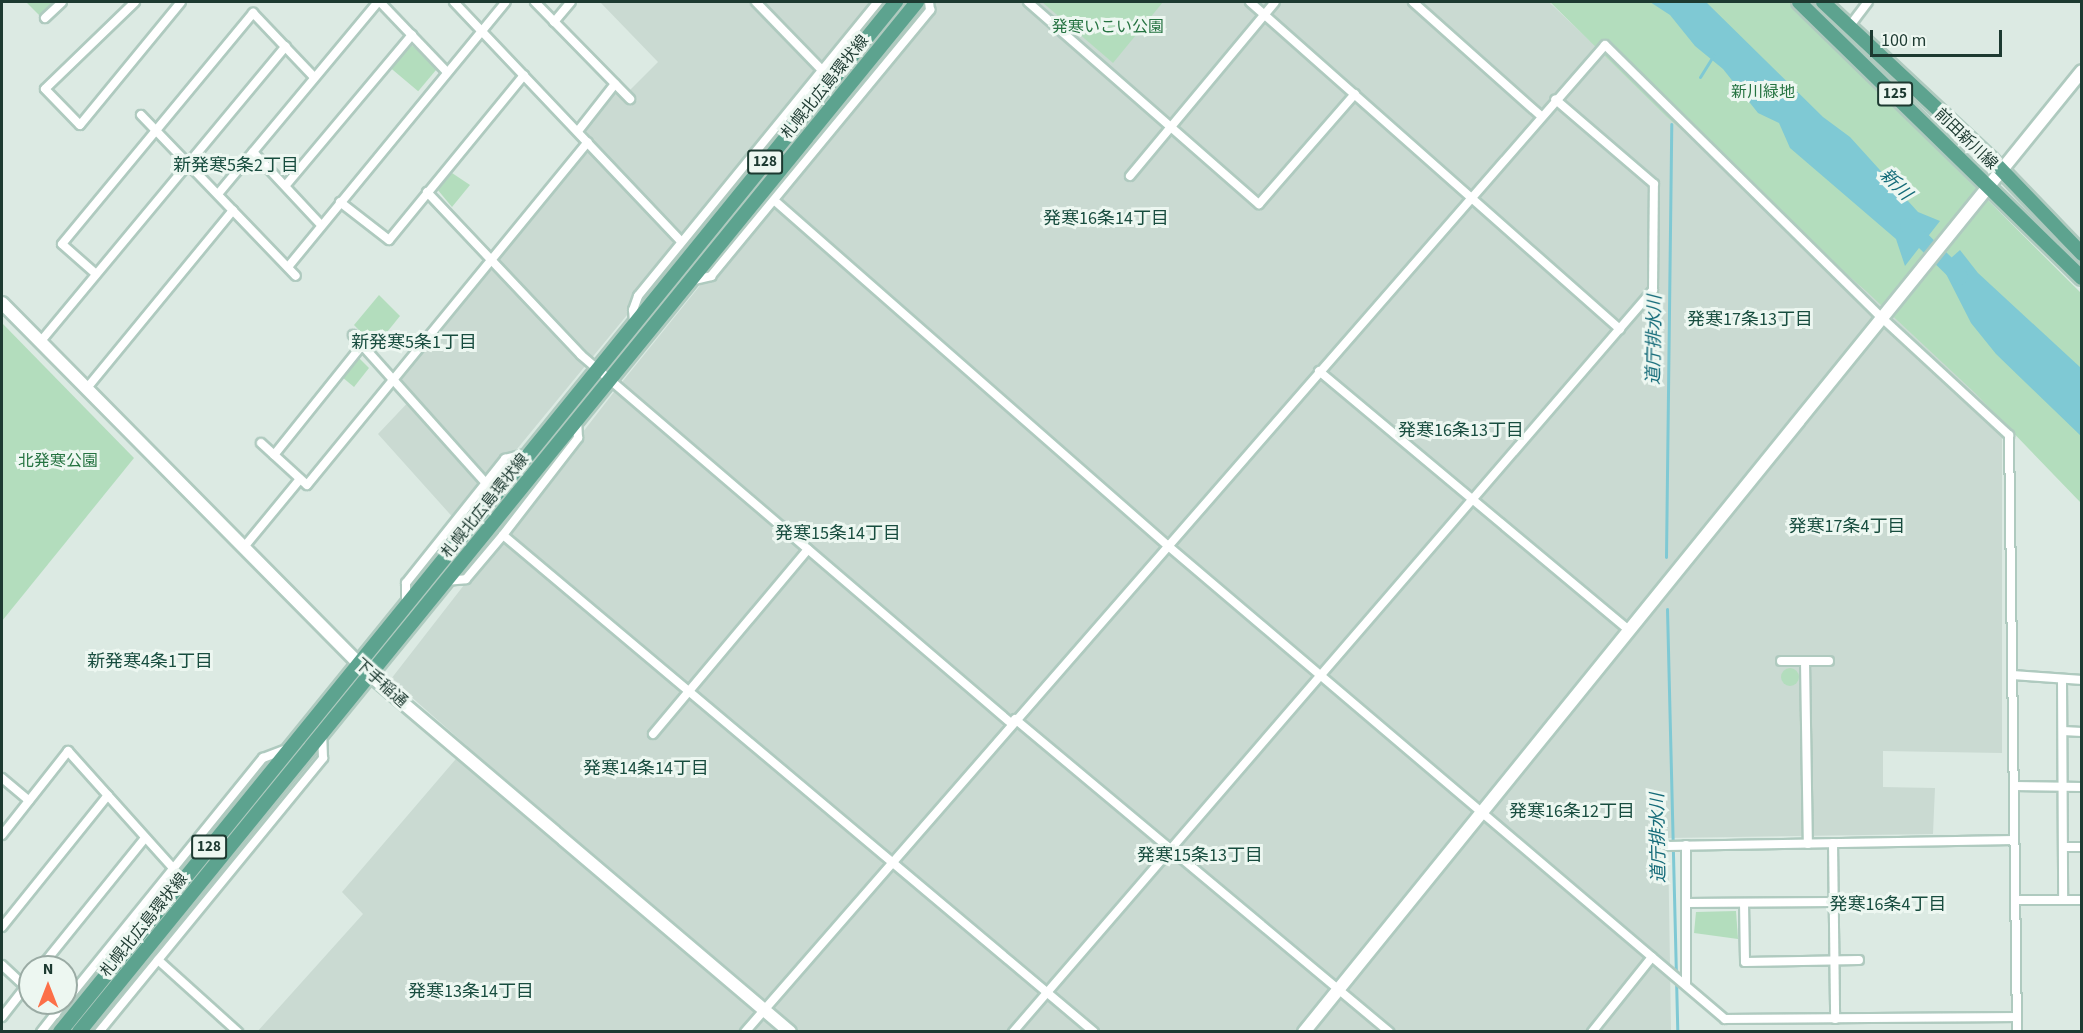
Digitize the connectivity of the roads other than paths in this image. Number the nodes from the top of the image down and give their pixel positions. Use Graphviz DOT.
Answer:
graph roads {
  1 [pos="62,2"];
  2 [pos="135,2"];
  3 [pos="181,2"];
  4 [pos="379,2"];
  5 [pos="454,2"];
  6 [pos="506,2"];
  7 [pos="535,2"];
  8 [pos="571,2"];
  9 [pos="756,2"];
  10 [pos="878,2"];
  11 [pos="896,2"];
  12 [pos="917,2"];
  13 [pos="929,2"];
  14 [pos="1028,2"];
  15 [pos="1250,2"];
  16 [pos="1275,2"];
  17 [pos="1413,2"];
  18 [pos="1799,2"];
  19 [pos="1823,2"];
  20 [pos="1868,2"];
  21 [pos="1264,14"];
  22 [pos="45,18"];
  23 [pos="555,22"];
  24 [pos="1849,27"];
  25 [pos="482,30"];
  26 [pos="412,35"];
  27 [pos="286,46"];
  28 [pos="821,69"];
  29 [pos="2082,71"];
  30 [pos="447,72"];
  31 [pos="524,75"];
  32 [pos="314,77"];
  33 [pos="615,84"];
  34 [pos="1355,94"];
  35 [pos="630,99"];
  36 [pos="1555,99"];
  37 [pos="1540,115"];
  38 [pos="141,116"];
  39 [pos="1171,126"];
  40 [pos="578,131"];
  41 [pos="158,132"];
  42 [pos="588,142"];
  43 [pos="253,152"];
  44 [pos="189,164"];
  45 [pos="2003,172"];
  46 [pos="1130,176"];
  47 [pos="286,185"];
  48 [pos="1991,187"];
  49 [pos="427,192"];
  50 [pos="218,194"];
  51 [pos="1469,198"];
  52 [pos="775,201"];
  53 [pos="340,202"];
  54 [pos="233,210"];
  55 [pos="321,225"];
  56 [pos="680,240"];
  57 [pos="2082,254"];
  58 [pos="492,264"];
  59 [pos="288,267"];
  60 [pos="96,274"];
  61 [pos="296,276"];
  62 [pos="2082,278"];
  63 [pos="687,281"];
  64 [pos="2,303"];
  65 [pos="1882,318"];
  66 [pos="634,323"];
  67 [pos="1620,329"];
  68 [pos="353,335"];
  69 [pos="41,342"];
  70 [pos="362,345"];
  71 [pos="597,369"];
  72 [pos="1319,371"];
  73 [pos="610,377"];
  74 [pos="392,379"];
  75 [pos="87,388"];
  76 [pos="577,419"];
  77 [pos="261,443"];
  78 [pos="529,453"];
  79 [pos="274,455"];
  80 [pos="300,479"];
  81 [pos="486,483"];
  82 [pos="1474,498"];
  83 [pos="503,535"];
  84 [pos="1167,545"];
  85 [pos="244,547"];
  86 [pos="808,549"];
  87 [pos="445,581"];
  88 [pos="406,605"];
  89 [pos="1629,630"];
  90 [pos="1781,661"];
  91 [pos="1805,661"];
  92 [pos="1829,661"];
  93 [pos="358,663"];
  94 [pos="1322,674"];
  95 [pos="370,675"];
  96 [pos="2013,675"];
  97 [pos="2062,679"];
  98 [pos="2082,680"];
  99 [pos="688,692"];
  100 [pos="1013,721"];
  101 [pos="2063,731"];
  102 [pos="2082,732"];
  103 [pos="322,734"];
  104 [pos="653,734"];
  105 [pos="289,748"];
  106 [pos="2,778"];
  107 [pos="2014,786"];
  108 [pos="2063,787"];
  109 [pos="2082,788"];
  110 [pos="108,795"];
  111 [pos="29,801"];
  112 [pos="1483,811"];
  113 [pos="2,835"];
  114 [pos="145,838"];
  115 [pos="2014,840"];
  116 [pos="1833,843"];
  117 [pos="1808,844"];
  118 [pos="1667,846"];
  119 [pos="1684,846"];
  120 [pos="2063,847"];
  121 [pos="2082,848"];
  122 [pos="1170,849"];
  123 [pos="891,862"];
  124 [pos="174,868"];
  125 [pos="2016,900"];
  126 [pos="2063,900"];
  127 [pos="2082,900"];
  128 [pos="1834,902"];
  129 [pos="1686,903"];
  130 [pos="1744,903"];
  131 [pos="2,927"];
  132 [pos="51,955"];
  133 [pos="1652,957"];
  134 [pos="158,960"];
  135 [pos="1834,960"];
  136 [pos="1859,960"];
  137 [pos="2,965"];
  138 [pos="18,978"];
  139 [pos="1684,983"];
  140 [pos="78,986"];
  141 [pos="1339,989"];
  142 [pos="1047,992"];
  143 [pos="18,998"];
  144 [pos="764,1010"];
  145 [pos="55,1015"];
  146 [pos="2,1017"];
  147 [pos="2016,1017"];
  148 [pos="1835,1019"];
  149 [pos="41,1032"];
  150 [pos="60,1032"];
  151 [pos="79,1032"];
  152 [pos="99,1032"];
  153 [pos="238,1032"];
  154 [pos="745,1032"];
  155 [pos="790,1032"];
  156 [pos="1013,1032"];
  157 [pos="1094,1032"];
  158 [pos="1304,1032"];
  159 [pos="1389,1032"];
  160 [pos="1592,1032"];
  161 [pos="2017,1032"];
  1 -- 22 [label="street"];
  2 -- 3 [label="street"];
  4 -- 26 [label="street"];
  4 -- 32 [label="street"];
  5 -- 25 [label="street"];
  6 -- 25 [label="street"];
  7 -- 23 [label="street"];
  8 -- 23 [label="street"];
  9 -- 28 [label="street"];
  10 -- 28 [label="street"];
  11 -- 66 [label="main road, 札幌北広島環状線 / 128"];
  12 -- 63 [label="main road, 札幌北広島環状線 / 128"];
  13 -- 52 [label="street"];
  14 -- 39 [label="street"];
  15 -- 21 [label="street"];
  16 -- 21 [label="street"];
  17 -- 37 [label="street"];
  18 -- 48 [label="main road, 前田新川線 / 125"];
  19 -- 24 [label="main road, 前田新川線 / 125"];
  20 -- 24 [label="street"];
  21 -- 34 [label="street"];
  21 -- 39 [label="street"];
  23 -- 33 [label="street"];
  24 -- 45 [label="main road, 前田新川線 / 125"];
  25 -- 30 [label="street"];
  25 -- 31 [label="street"];
  26 -- 30 [label="street"];
  26 -- 47 [label="street"];
  27 -- 32 [label="street"];
  27 -- 41 [label="street"];
  27 -- 44 [label="street"];
  28 -- 56 [label="street"];
  29 -- 45 [label="street"];
  30 -- 53 [label="street"];
  31 -- 40 [label="street"];
  31 -- 49 [label="street"];
  32 -- 43 [label="street"];
  33 -- 35 [label="street"];
  33 -- 40 [label="street"];
  34 -- 39 [label="street"];
  34 -- 51 [label="street"];
  36 -- 37 [label="street"];
  36 -- 65 [label="street"];
  36 -- 67 [label="street"];
  37 -- 51 [label="street"];
  38 -- 41 [label="street"];
  39 -- 46 [label="street"];
  40 -- 42 [label="street"];
  41 -- 44 [label="street"];
  41 -- 60 [label="street"];
  42 -- 56 [label="street"];
  42 -- 58 [label="street"];
  43 -- 47 [label="street"];
  43 -- 50 [label="street"];
  44 -- 50 [label="street"];
  44 -- 60 [label="street"];
  45 -- 48 [label="street"];
  45 -- 57 [label="main road, 前田新川線 / 125"];
  47 -- 55 [label="street"];
  48 -- 62 [label="main road, 前田新川線 / 125"];
  48 -- 65 [label="street"];
  49 -- 53 [label="street"];
  49 -- 58 [label="street"];
  50 -- 54 [label="street"];
  51 -- 67 [label="street"];
  51 -- 72 [label="street"];
  52 -- 63 [label="street"];
  52 -- 84 [label="street"];
  53 -- 55 [label="street"];
  54 -- 59 [label="street"];
  54 -- 75 [label="street"];
  55 -- 59 [label="street"];
  56 -- 66 [label="street"];
  58 -- 71 [label="street"];
  58 -- 74 [label="street"];
  59 -- 61 [label="street"];
  60 -- 69 [label="street"];
  63 -- 73 [label="main road, 札幌北広島環状線 / 128"];
  64 -- 69 [label="street, 下手稲通"];
  65 -- 89 [label="street"];
  65 -- 96 [label="street"];
  66 -- 71 [label="main road, 札幌北広島環状線 / 128"];
  67 -- 82 [label="street"];
  68 -- 70 [label="street"];
  69 -- 75 [label="street, 下手稲通"];
  70 -- 74 [label="street"];
  70 -- 79 [label="street"];
  71 -- 73 [label="street"];
  71 -- 78 [label="main road, 札幌北広島環状線 / 128"];
  72 -- 82 [label="street"];
  72 -- 84 [label="street"];
  73 -- 76 [label="main road, 札幌北広島環状線 / 128"];
  73 -- 86 [label="street"];
  74 -- 80 [label="street"];
  74 -- 81 [label="street"];
  75 -- 85 [label="street, 下手稲通"];
  76 -- 83 [label="street"];
  76 -- 87 [label="main road, 札幌北広島環状線 / 128"];
  77 -- 79 [label="street"];
  78 -- 81 [label="street"];
  78 -- 88 [label="main road, 札幌北広島環状線 / 128"];
  79 -- 80 [label="street"];
  80 -- 85 [label="street"];
  81 -- 88 [label="street"];
  82 -- 89 [label="street"];
  82 -- 94 [label="street"];
  83 -- 87 [label="street"];
  83 -- 99 [label="street"];
  84 -- 94 [label="street"];
  84 -- 100 [label="street"];
  85 -- 93 [label="street, 下手稲通"];
  86 -- 99 [label="street"];
  86 -- 100 [label="street"];
  87 -- 95 [label="main road, 札幌北広島環状線 / 128"];
  88 -- 93 [label="main road, 札幌北広島環状線 / 128"];
  89 -- 112 [label="street"];
  90 -- 91 [label="street"];
  91 -- 92 [label="street"];
  91 -- 117 [label="street"];
  93 -- 95 [label="street, 下手稲通"];
  93 -- 105 [label="main road, 札幌北広島環状線 / 128"];
  94 -- 112 [label="street"];
  94 -- 122 [label="street"];
  95 -- 103 [label="main road, 札幌北広島環状線 / 128"];
  95 -- 144 [label="street, 下手稲通"];
  96 -- 97 [label="street"];
  96 -- 107 [label="street"];
  97 -- 98 [label="street"];
  97 -- 101 [label="street"];
  99 -- 104 [label="street"];
  99 -- 123 [label="street"];
  100 -- 122 [label="street"];
  100 -- 123 [label="street"];
  101 -- 102 [label="street"];
  101 -- 108 [label="street"];
  103 -- 134 [label="street"];
  103 -- 151 [label="main road, 札幌北広島環状線 / 128"];
  105 -- 124 [label="street"];
  105 -- 150 [label="main road, 札幌北広島環状線 / 128"];
  106 -- 111 [label="street"];
  107 -- 108 [label="street"];
  107 -- 115 [label="street"];
  108 -- 109 [label="street"];
  108 -- 120 [label="street"];
  110 -- 111 [label="street"];
  110 -- 114 [label="street"];
  110 -- 131 [label="street"];
  111 -- 113 [label="street"];
  112 -- 133 [label="street"];
  112 -- 141 [label="street"];
  114 -- 124 [label="street"];
  114 -- 132 [label="street"];
  115 -- 116 [label="street"];
  115 -- 125 [label="street"];
  116 -- 117 [label="street"];
  116 -- 128 [label="street"];
  117 -- 119 [label="street"];
  118 -- 119 [label="street"];
  119 -- 129 [label="street"];
  120 -- 121 [label="street"];
  120 -- 126 [label="street"];
  122 -- 141 [label="street"];
  122 -- 142 [label="street"];
  123 -- 142 [label="street"];
  123 -- 144 [label="street"];
  124 -- 140 [label="street"];
  125 -- 126 [label="street"];
  125 -- 147 [label="street"];
  126 -- 127 [label="street"];
  128 -- 130 [label="street"];
  128 -- 135 [label="street"];
  129 -- 130 [label="street"];
  129 -- 139 [label="street"];
  130 -- 135 [label="street"];
  133 -- 139 [label="street"];
  133 -- 160 [label="street"];
  134 -- 152 [label="street"];
  134 -- 153 [label="street"];
  135 -- 136 [label="street"];
  135 -- 148 [label="street"];
  137 -- 138 [label="street"];
  139 -- 148 [label="street"];
  141 -- 158 [label="street"];
  141 -- 159 [label="street"];
  142 -- 156 [label="street"];
  142 -- 157 [label="street"];
  143 -- 146 [label="street"];
  144 -- 154 [label="street"];
  144 -- 155 [label="street, 下手稲通"];
  145 -- 149 [label="street"];
  147 -- 148 [label="street"];
  147 -- 161 [label="street"];
}
